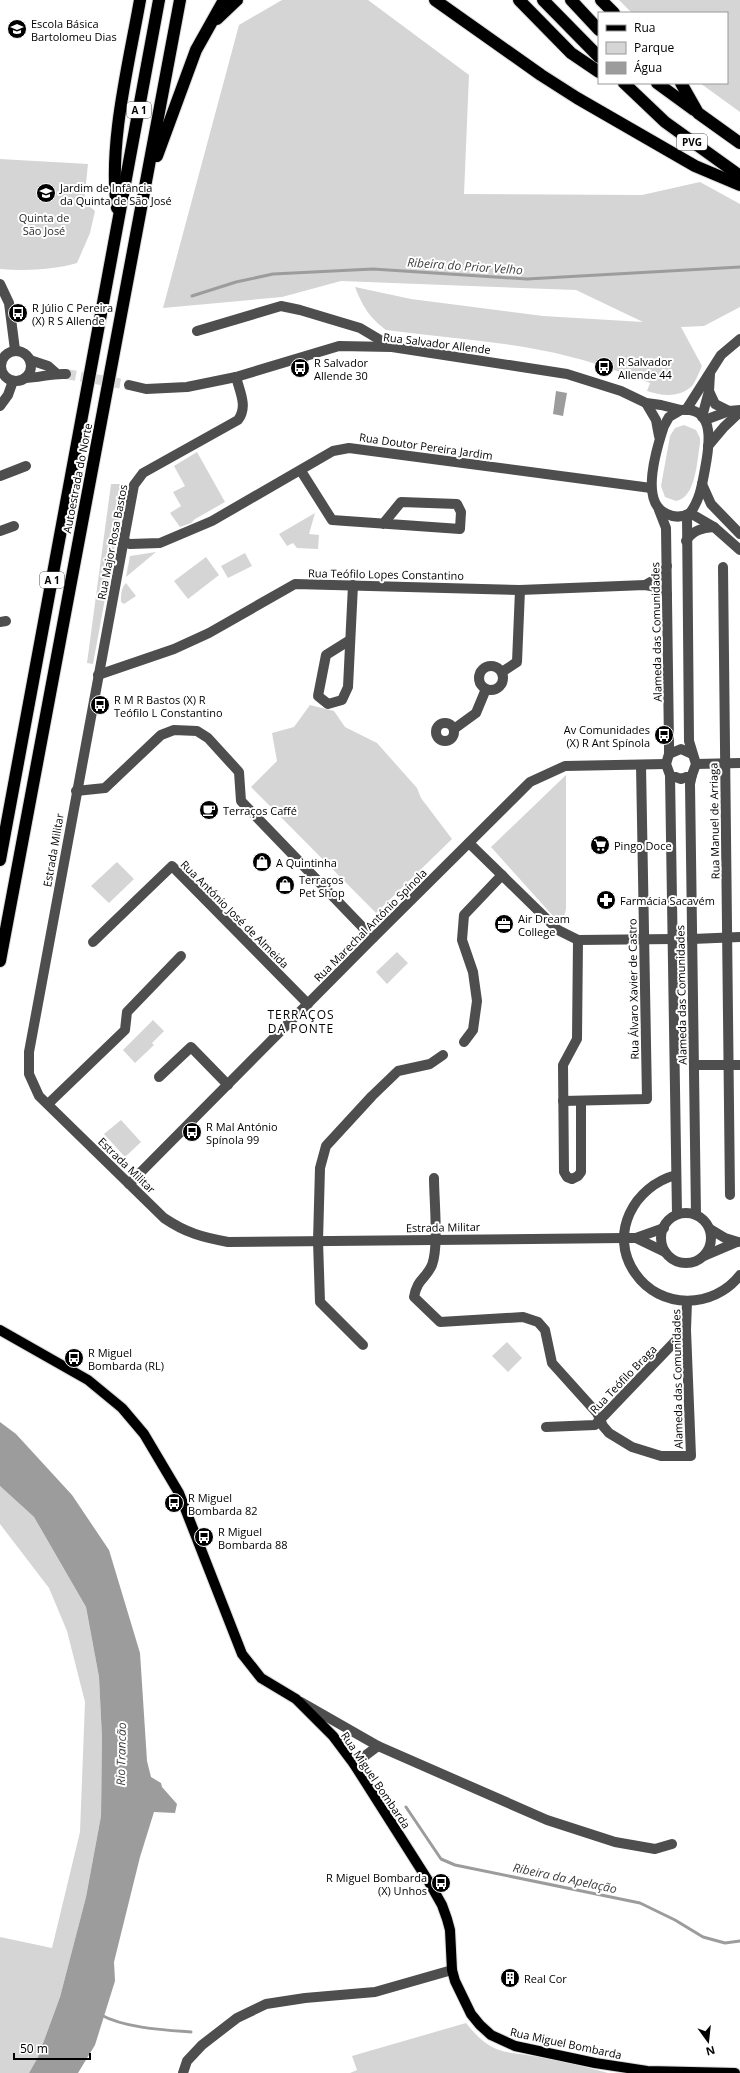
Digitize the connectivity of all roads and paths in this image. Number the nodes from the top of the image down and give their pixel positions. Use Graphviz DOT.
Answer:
graph roads {
  1 [pos="140,0"];
  2 [pos="159,0"];
  3 [pos="180,0"];
  4 [pos="224,0"];
  5 [pos="237,0"];
  6 [pos="435,0"];
  7 [pos="519,0"];
  8 [pos="543,0"];
  9 [pos="571,0"];
  10 [pos="601,0"];
  11 [pos="613,12"];
  12 [pos="598,29"];
  13 [pos="205,32"];
  14 [pos="598,56"];
  15 [pos="598,71"];
  16 [pos="615,84"];
  17 [pos="625,84"];
  18 [pos="658,84"];
  19 [pos="682,84"];
  20 [pos="646,106"];
  21 [pos="698,113"];
  22 [pos="740,143"];
  23 [pos="740,176"];
  24 [pos="740,185"];
  25 [pos="145,189"];
  26 [pos="119,219"];
  27 [pos="0,284"];
  28 [pos="198,331"];
  29 [pos="740,339"];
  30 [pos="392,347"];
  31 [pos="15,350"];
  32 [pos="30,360"];
  33 [pos="0,363"];
  34 [pos="710,374"];
  35 [pos="236,377"];
  36 [pos="25,378"];
  37 [pos="13,381"];
  38 [pos="129,385"];
  39 [pos="709,390"];
  40 [pos="646,403"];
  41 [pos="0,406"];
  42 [pos="684,410"];
  43 [pos="729,411"];
  44 [pos="740,411"];
  45 [pos="704,419"];
  46 [pos="660,438"];
  47 [pos="708,446"];
  48 [pos="26,466"];
  49 [pos="301,471"];
  50 [pos="0,476"];
  51 [pos="702,482"];
  52 [pos="651,488"];
  53 [pos="659,510"];
  54 [pos="689,514"];
  55 [pos="384,524"];
  56 [pos="14,526"];
  57 [pos="714,527"];
  58 [pos="0,531"];
  59 [pos="740,534"];
  60 [pos="686,541"];
  61 [pos="124,542"];
  62 [pos="740,550"];
  63 [pos="667,566"];
  64 [pos="723,567"];
  65 [pos="353,585"];
  66 [pos="645,585"];
  67 [pos="520,590"];
  68 [pos="667,595"];
  69 [pos="350,640"];
  70 [pos="502,672"];
  71 [pos="98,675"];
  72 [pos="486,689"];
  73 [pos="454,729"];
  74 [pos="692,754"];
  75 [pos="668,759"];
  76 [pos="740,763"];
  77 [pos="696,764"];
  78 [pos="726,764"];
  79 [pos="641,765"];
  80 [pos="670,775"];
  81 [pos="692,775"];
  82 [pos="76,791"];
  83 [pos="469,843"];
  84 [pos="0,860"];
  85 [pos="502,875"];
  86 [pos="728,937"];
  87 [pos="740,937"];
  88 [pos="373,938"];
  89 [pos="644,939"];
  90 [pos="673,939"];
  91 [pos="692,939"];
  92 [pos="578,940"];
  93 [pos="93,942"];
  94 [pos="181,956"];
  95 [pos="0,961"];
  96 [pos="308,1004"];
  97 [pos="464,1042"];
  98 [pos="443,1055"];
  99 [pos="695,1065"];
  100 [pos="729,1065"];
  101 [pos="740,1065"];
  102 [pos="159,1077"];
  103 [pos="228,1085"];
  104 [pos="581,1101"];
  105 [pos="563,1102"];
  106 [pos="48,1104"];
  107 [pos="676,1174"];
  108 [pos="434,1178"];
  109 [pos="129,1184"];
  110 [pos="730,1195"];
  111 [pos="677,1214"];
  112 [pos="696,1215"];
  113 [pos="664,1228"];
  114 [pos="710,1229"];
  115 [pos="624,1238"];
  116 [pos="636,1238"];
  117 [pos="436,1239"];
  118 [pos="318,1241"];
  119 [pos="739,1242"];
  120 [pos="665,1252"];
  121 [pos="704,1256"];
  122 [pos="740,1274"];
  123 [pos="687,1301"];
  124 [pos="0,1330"];
  125 [pos="686,1330"];
  126 [pos="363,1345"];
  127 [pos="600,1421"];
  128 [pos="546,1427"];
  129 [pos="296,1699"];
  130 [pos="378,1746"];
  131 [pos="354,1764"];
  132 [pos="672,1844"];
  133 [pos="452,1970"];
  134 [pos="183,2073"];
  135 [pos="735,2073"];
  1 -- 26 [label="highway"];
  2 -- 26 [label="highway, Autoestrada do Norte / A 1"];
  3 -- 25 [label="highway, Autoestrada do Norte / A 1"];
  4 -- 13 [label="highway"];
  5 -- 13 [label="highway"];
  6 -- 24 [label="highway"];
  7 -- 15 [label="highway"];
  8 -- 14 [label="highway"];
  9 -- 12 [label="highway"];
  10 -- 11 [label="highway"];
  13 -- 25 [label="highway"];
  16 -- 20 [label="highway"];
  17 -- 20 [label="highway, PVG"];
  18 -- 21 [label="highway"];
  19 -- 21 [label="highway"];
  20 -- 23 [label="highway, PVG"];
  21 -- 22 [label="highway"];
  25 -- 95 [label="highway, Autoestrada do Norte / A 1"];
  26 -- 84 [label="highway, Autoestrada do Norte / A 1"];
  27 -- 31 [label="street"];
  28 -- 30 [label="street"];
  29 -- 34 [label="street"];
  30 -- 35 [label="street, Rua Salvador Allende"];
  30 -- 40 [label="street, Rua Salvador Allende"];
  31 -- 32 [label="street"];
  31 -- 33 [label="street"];
  32 -- 36 [label="street"];
  32 -- 36 [label="street"];
  33 -- 37 [label="street"];
  34 -- 39 [label="street"];
  34 -- 42 [label="street"];
  35 -- 38 [label="street, Rua Salvador Allende"];
  35 -- 61 [label="street, Rua Major Rosa Bastos"];
  36 -- 37 [label="street"];
  37 -- 41 [label="street"];
  39 -- 43 [label="street"];
  39 -- 45 [label="street"];
  40 -- 42 [label="street, Rua Salvador Allende"];
  40 -- 46 [label="street"];
  42 -- 45 [label="street, Rua Salvador Allende"];
  42 -- 46 [label="street"];
  43 -- 44 [label="street"];
  43 -- 45 [label="street"];
  44 -- 47 [label="street"];
  45 -- 47 [label="street"];
  46 -- 52 [label="street"];
  47 -- 51 [label="street"];
  48 -- 50 [label="street"];
  49 -- 52 [label="street, Rua Doutor Pereira Jardim"];
  49 -- 55 [label="street"];
  49 -- 61 [label="street, Rua Doutor Pereira Jardim"];
  51 -- 54 [label="street"];
  51 -- 59 [label="street"];
  52 -- 53 [label="street, Alameda das Comunidades"];
  53 -- 54 [label="street"];
  53 -- 63 [label="street, Alameda das Comunidades"];
  54 -- 57 [label="street"];
  54 -- 60 [label="street"];
  55 -- 55 [label="street"];
  56 -- 58 [label="street"];
  57 -- 60 [label="street"];
  57 -- 62 [label="street"];
  60 -- 74 [label="street"];
  61 -- 71 [label="street, Rua Major Rosa Bastos"];
  63 -- 66 [label="street, Rua Teófilo Lopes Constantino"];
  63 -- 68 [label="street, Alameda das Comunidades"];
  64 -- 78 [label="street, Rua Manuel de Arriaga"];
  65 -- 67 [label="street, Rua Teófilo Lopes Constantino"];
  65 -- 69 [label="street"];
  65 -- 71 [label="street, Rua Teófilo Lopes Constantino"];
  66 -- 67 [label="street, Rua Teófilo Lopes Constantino"];
  66 -- 68 [label="street, Rua Teófilo Lopes Constantino"];
  67 -- 70 [label="street"];
  68 -- 75 [label="street, Alameda das Comunidades"];
  69 -- 69 [label="street"];
  70 -- 72 [label="street"];
  70 -- 72 [label="street"];
  71 -- 82 [label="street, Estrada Militar"];
  72 -- 73 [label="street"];
  74 -- 75 [label="street"];
  74 -- 77 [label="street"];
  75 -- 79 [label="street, Rua Marechal António Spínola"];
  75 -- 80 [label="street, Alameda das Comunidades"];
  76 -- 78 [label="street"];
  77 -- 78 [label="street"];
  77 -- 81 [label="street, Alameda das Comunidades"];
  78 -- 86 [label="street, Rua Manuel de Arriaga"];
  79 -- 83 [label="street, Rua Marechal António Spínola"];
  79 -- 89 [label="street, Rua Álvaro Xavier de Castro"];
  80 -- 81 [label="street"];
  80 -- 90 [label="street, Alameda das Comunidades"];
  81 -- 91 [label="street, Alameda das Comunidades"];
  82 -- 88 [label="street"];
  82 -- 106 [label="street, Estrada Militar"];
  83 -- 85 [label="street"];
  83 -- 88 [label="street, Rua Marechal António Spínola"];
  85 -- 92 [label="street"];
  85 -- 97 [label="street"];
  86 -- 87 [label="street"];
  86 -- 91 [label="street"];
  86 -- 100 [label="street, Rua Manuel de Arriaga"];
  88 -- 96 [label="street, Rua Marechal António Spínola"];
  89 -- 90 [label="street"];
  89 -- 92 [label="street"];
  89 -- 104 [label="street, Rua Álvaro Xavier de Castro"];
  90 -- 107 [label="street, Alameda das Comunidades"];
  91 -- 99 [label="street, Alameda das Comunidades"];
  92 -- 105 [label="street"];
  93 -- 96 [label="street, Rua António José de Almeida"];
  94 -- 106 [label="street"];
  96 -- 103 [label="street, Rua Marechal António Spínola"];
  98 -- 118 [label="street"];
  99 -- 100 [label="street"];
  99 -- 112 [label="street, Alameda das Comunidades"];
  100 -- 101 [label="street"];
  100 -- 110 [label="street, Rua Manuel de Arriaga"];
  102 -- 103 [label="street"];
  103 -- 109 [label="street, Rua Marechal António Spínola"];
  104 -- 105 [label="street"];
  104 -- 105 [label="street"];
  106 -- 109 [label="street, Estrada Militar"];
  107 -- 111 [label="street, Alameda das Comunidades"];
  107 -- 115 [label="street"];
  108 -- 117 [label="street"];
  109 -- 118 [label="street, Estrada Militar"];
  111 -- 112 [label="street"];
  111 -- 113 [label="street"];
  112 -- 114 [label="street"];
  113 -- 116 [label="street, Estrada Militar"];
  113 -- 120 [label="street"];
  114 -- 119 [label="street"];
  114 -- 121 [label="street"];
  115 -- 116 [label="street, Estrada Militar"];
  115 -- 117 [label="street, Estrada Militar"];
  115 -- 123 [label="street"];
  116 -- 120 [label="street, Estrada Militar"];
  117 -- 118 [label="street, Estrada Militar"];
  117 -- 127 [label="street"];
  118 -- 126 [label="street"];
  119 -- 121 [label="street"];
  120 -- 121 [label="street"];
  122 -- 123 [label="street"];
  123 -- 125 [label="street, Alameda das Comunidades"];
  124 -- 129 [label="main road, Rua Miguel Bombarda"];
  125 -- 127 [label="street, Rua Teófilo Braga"];
  125 -- 127 [label="street, Alameda das Comunidades"];
  127 -- 128 [label="street, Rua Teófilo Braga"];
  129 -- 130 [label="street"];
  129 -- 131 [label="main road, Rua Miguel Bombarda"];
  130 -- 131 [label="street"];
  130 -- 132 [label="street"];
  131 -- 133 [label="main road, Rua Miguel Bombarda"];
  133 -- 134 [label="street"];
  133 -- 135 [label="main road, Rua Miguel Bombarda"];
}
